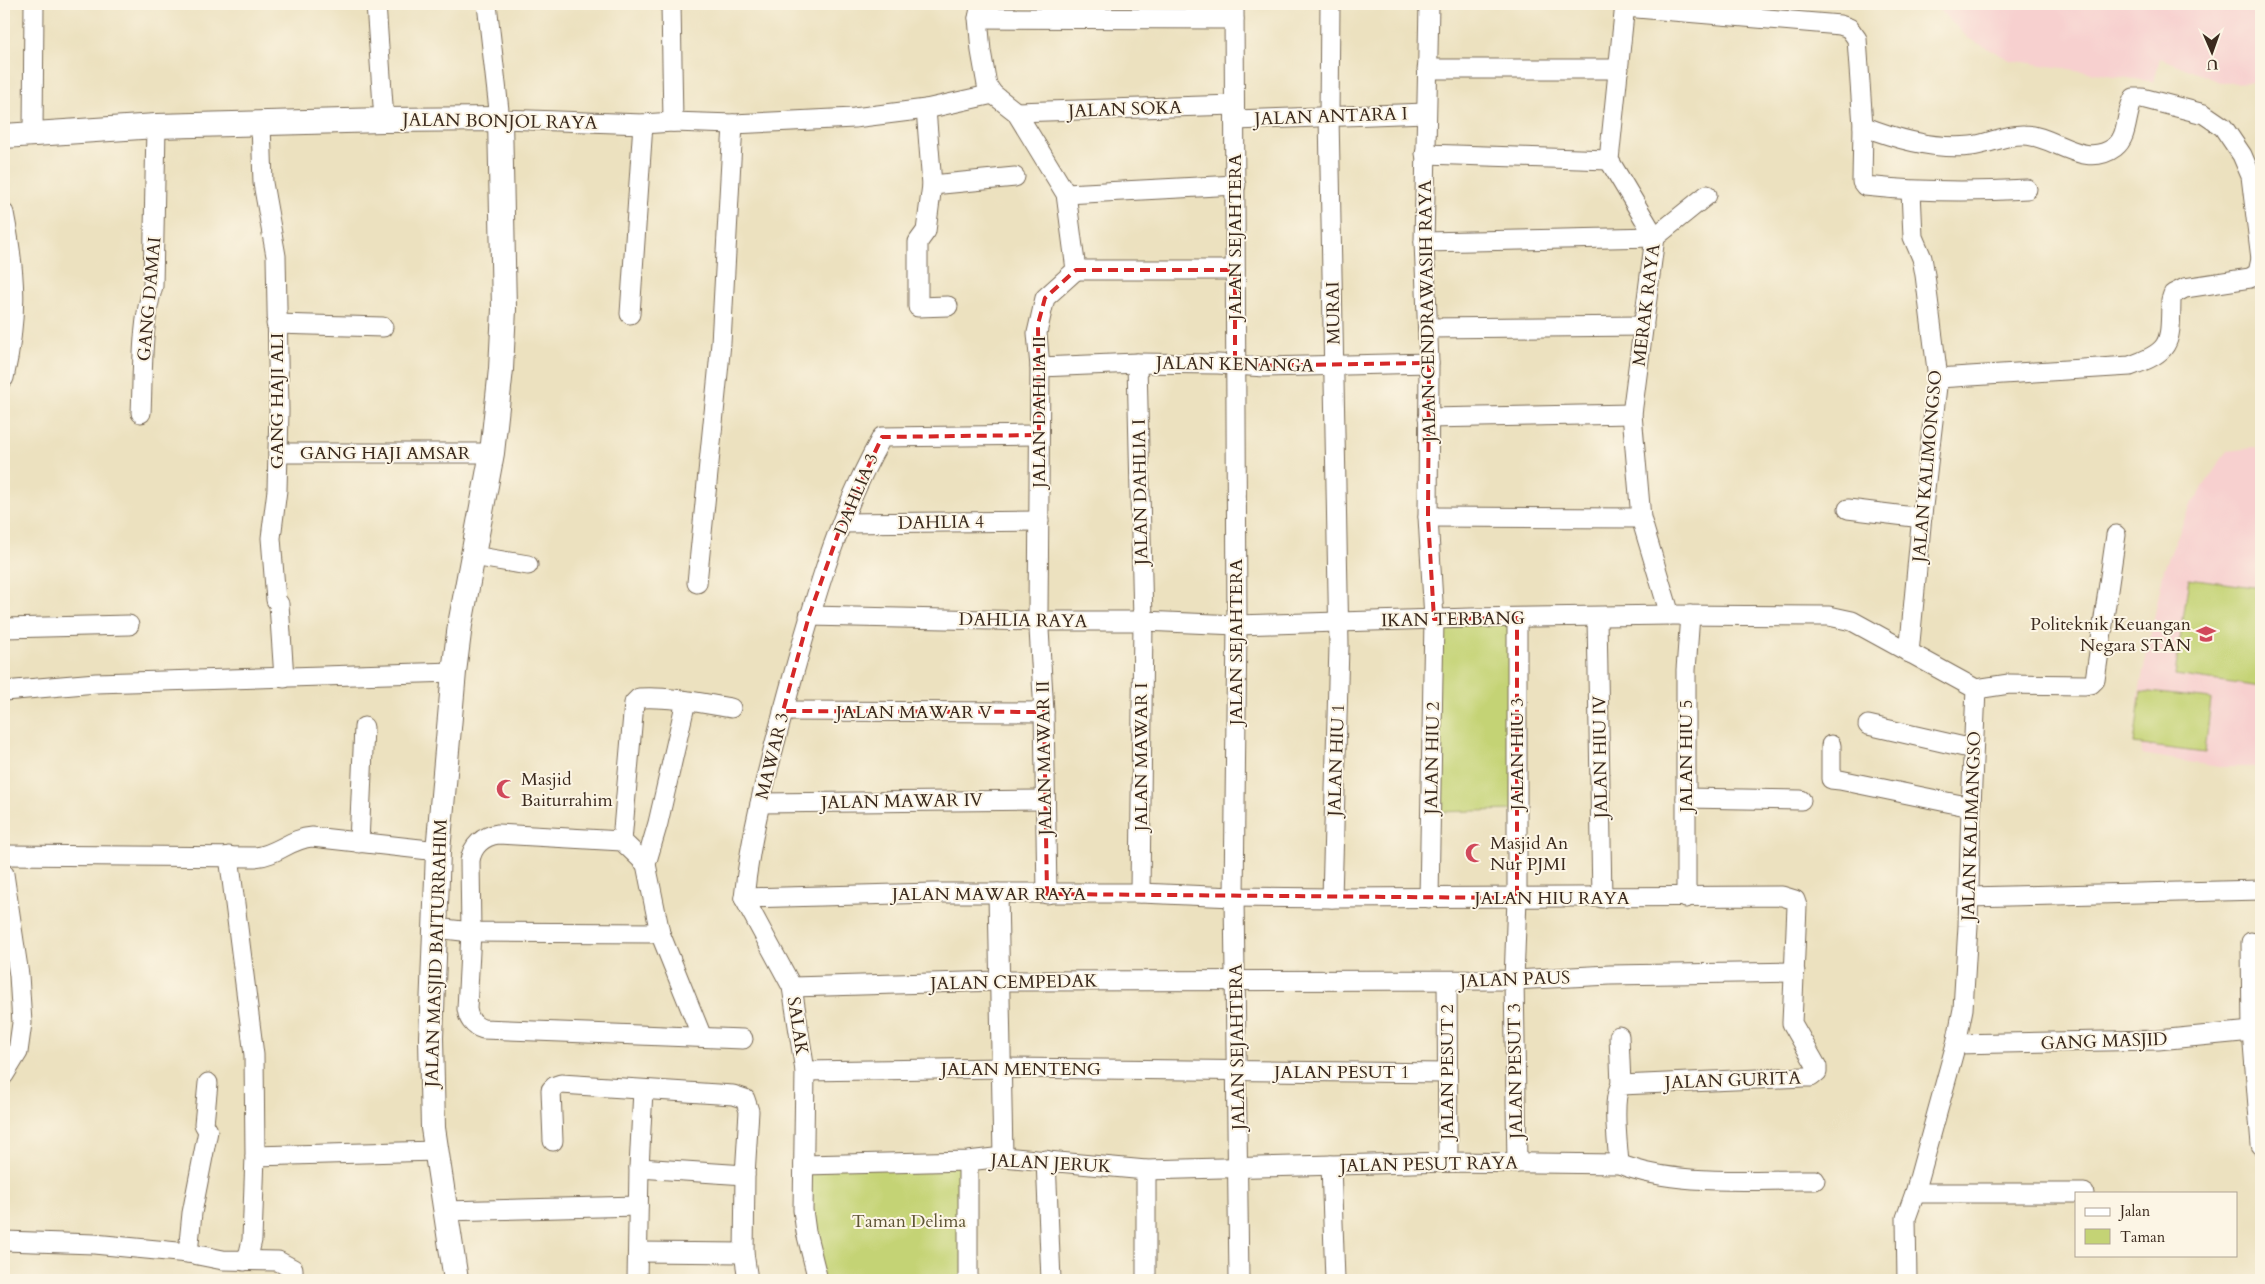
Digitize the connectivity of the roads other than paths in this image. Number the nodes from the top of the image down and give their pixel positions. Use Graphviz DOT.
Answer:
graph roads {
  1 [pos="34,4"];
  2 [pos="376,4"];
  3 [pos="487,4"];
  4 [pos="672,4"];
  5 [pos="1330,4"];
  6 [pos="1429,4"];
  7 [pos="1625,5"];
  8 [pos="980,11"];
  9 [pos="1234,12"];
  10 [pos="1427,69"];
  11 [pos="1620,69"];
  12 [pos="993,94"];
  13 [pos="926,109"];
  14 [pos="1016,112"];
  15 [pos="1234,112"];
  16 [pos="1426,113"];
  17 [pos="1329,115"];
  18 [pos="500,119"];
  19 [pos="384,120"];
  20 [pos="673,122"];
  21 [pos="261,124"];
  22 [pos="644,124"];
  23 [pos="733,124"];
  24 [pos="156,126"];
  25 [pos="1863,126"];
  26 [pos="33,133"];
  27 [pos="4,136"];
  28 [pos="1425,154"];
  29 [pos="1609,160"];
  30 [pos="1015,178"];
  31 [pos="932,185"];
  32 [pos="1236,185"];
  33 [pos="2027,189"];
  34 [pos="1911,191"];
  35 [pos="1066,194"];
  36 [pos="1708,195"];
  37 [pos="4,213"];
  38 [pos="1655,237"];
  39 [pos="1424,242"];
  40 [pos="2261,259"];
  41 [pos="1076,270"];
  42 [pos="1234,270"];
  43 [pos="948,306"];
  44 [pos="630,314"];
  45 [pos="276,324"];
  46 [pos="1644,326"];
  47 [pos="383,327"];
  48 [pos="1428,328"];
  49 [pos="1429,363"];
  50 [pos="1137,364"];
  51 [pos="1334,365"];
  52 [pos="1235,366"];
  53 [pos="1040,367"];
  54 [pos="4,378"];
  55 [pos="1938,378"];
  56 [pos="142,413"];
  57 [pos="1632,414"];
  58 [pos="1428,418"];
  59 [pos="1039,435"];
  60 [pos="278,453"];
  61 [pos="492,453"];
  62 [pos="1848,509"];
  63 [pos="1428,517"];
  64 [pos="1641,518"];
  65 [pos="1922,518"];
  66 [pos="1039,521"];
  67 [pos="842,523"];
  68 [pos="2116,535"];
  69 [pos="473,556"];
  70 [pos="528,565"];
  71 [pos="697,583"];
  72 [pos="1670,615"];
  73 [pos="1690,615"];
  74 [pos="809,616"];
  75 [pos="1597,617"];
  76 [pos="1517,618"];
  77 [pos="1434,619"];
  78 [pos="1040,621"];
  79 [pos="1143,621"];
  80 [pos="1338,622"];
  81 [pos="129,625"];
  82 [pos="1237,625"];
  83 [pos="4,628"];
  84 [pos="1909,652"];
  85 [pos="454,672"];
  86 [pos="284,678"];
  87 [pos="1976,689"];
  88 [pos="4,691"];
  89 [pos="686,701"];
  90 [pos="731,708"];
  91 [pos="784,711"];
  92 [pos="1044,712"];
  93 [pos="1868,725"];
  94 [pos="364,727"];
  95 [pos="1831,745"];
  96 [pos="1973,749"];
  97 [pos="1686,798"];
  98 [pos="1045,800"];
  99 [pos="1801,800"];
  100 [pos="760,803"];
  101 [pos="1970,807"];
  102 [pos="622,841"];
  103 [pos="359,843"];
  104 [pos="438,851"];
  105 [pos="4,854"];
  106 [pos="229,856"];
  107 [pos="646,864"];
  108 [pos="4,874"];
  109 [pos="2261,890"];
  110 [pos="998,893"];
  111 [pos="1140,893"];
  112 [pos="1047,894"];
  113 [pos="1234,897"];
  114 [pos="1969,897"];
  115 [pos="744,898"];
  116 [pos="1332,898"];
  117 [pos="1429,898"];
  118 [pos="1517,898"];
  119 [pos="1602,898"];
  120 [pos="1686,898"];
  121 [pos="436,928"];
  122 [pos="471,932"];
  123 [pos="660,934"];
  124 [pos="2251,942"];
  125 [pos="1795,972"];
  126 [pos="1236,980"];
  127 [pos="1514,980"];
  128 [pos="1000,981"];
  129 [pos="1447,981"];
  130 [pos="792,987"];
  131 [pos="2252,1031"];
  132 [pos="1619,1036"];
  133 [pos="702,1037"];
  134 [pos="743,1038"];
  135 [pos="1956,1044"];
  136 [pos="1002,1068"];
  137 [pos="805,1071"];
  138 [pos="1237,1071"];
  139 [pos="1447,1073"];
  140 [pos="4,1074"];
  141 [pos="208,1083"];
  142 [pos="1621,1085"];
  143 [pos="643,1090"];
  144 [pos="552,1141"];
  145 [pos="2261,1145"];
  146 [pos="436,1152"];
  147 [pos="255,1156"];
  148 [pos="1003,1157"];
  149 [pos="1046,1160"];
  150 [pos="968,1161"];
  151 [pos="1448,1162"];
  152 [pos="1517,1163"];
  153 [pos="1619,1164"];
  154 [pos="804,1165"];
  155 [pos="1331,1166"];
  156 [pos="639,1168"];
  157 [pos="1239,1168"];
  158 [pos="1146,1170"];
  159 [pos="745,1175"];
  160 [pos="1815,1180"];
  161 [pos="1915,1193"];
  162 [pos="2075,1193"];
  163 [pos="638,1206"];
  164 [pos="444,1211"];
  165 [pos="4,1241"];
  166 [pos="638,1252"];
  167 [pos="188,1253"];
  168 [pos="744,1253"];
  169 [pos="244,1261"];
  170 [pos="293,1280"];
  171 [pos="456,1280"];
  172 [pos="637,1280"];
  173 [pos="748,1280"];
  174 [pos="818,1280"];
  175 [pos="968,1280"];
  176 [pos="1050,1280"];
  177 [pos="1146,1280"];
  178 [pos="1239,1280"];
  179 [pos="1335,1280"];
  180 [pos="1907,1280"];
  1 -- 26 [label="street"];
  2 -- 19 [label="street"];
  3 -- 18 [label="street"];
  4 -- 20 [label="street"];
  5 -- 17 [label="street, MURAI"];
  6 -- 10 [label="street, JALAN CENDRAWASIH RAYA"];
  7 -- 11 [label="street"];
  7 -- 25 [label="street"];
  8 -- 9 [label="street"];
  8 -- 12 [label="street"];
  9 -- 15 [label="street, JALAN SEJAHTERA"];
  10 -- 11 [label="street"];
  10 -- 16 [label="street, JALAN CENDRAWASIH RAYA"];
  11 -- 29 [label="street"];
  12 -- 13 [label="street, JALAN BONJOL RAYA"];
  12 -- 14 [label="street"];
  13 -- 23 [label="street, JALAN BONJOL RAYA"];
  13 -- 31 [label="street"];
  14 -- 15 [label="street, JALAN SOKA"];
  14 -- 35 [label="street"];
  15 -- 17 [label="street, JALAN ANTARA I"];
  15 -- 32 [label="street, JALAN SEJAHTERA"];
  16 -- 17 [label="street, JALAN ANTARA I"];
  16 -- 28 [label="street, JALAN CENDRAWASIH RAYA"];
  17 -- 51 [label="street, MURAI"];
  18 -- 19 [label="street, JALAN BONJOL RAYA"];
  18 -- 22 [label="street, JALAN BONJOL RAYA"];
  18 -- 61 [label="street, JALAN MASJID BAITURRAHIM"];
  19 -- 21 [label="street, JALAN BONJOL RAYA"];
  20 -- 22 [label="street, JALAN BONJOL RAYA"];
  20 -- 23 [label="street, JALAN BONJOL RAYA"];
  21 -- 24 [label="street, JALAN BONJOL RAYA"];
  21 -- 45 [label="street, GANG HAJI ALI"];
  22 -- 44 [label="street"];
  23 -- 71 [label="street"];
  24 -- 26 [label="street, JALAN BONJOL RAYA"];
  24 -- 56 [label="street, GANG DAMAI"];
  25 -- 34 [label="street"];
  25 -- 40 [label="street"];
  26 -- 27 [label="street, JALAN BONJOL RAYA"];
  28 -- 29 [label="street"];
  28 -- 39 [label="street, JALAN CENDRAWASIH RAYA"];
  29 -- 38 [label="street, MERAK RAYA"];
  30 -- 31 [label="street"];
  31 -- 43 [label="street"];
  32 -- 35 [label="street"];
  32 -- 42 [label="street, JALAN SEJAHTERA"];
  33 -- 34 [label="street"];
  34 -- 55 [label="street, JALAN KALIMONGSO"];
  35 -- 41 [label="street"];
  36 -- 38 [label="street"];
  37 -- 54 [label="street"];
  38 -- 39 [label="street"];
  38 -- 46 [label="street, MERAK RAYA"];
  39 -- 48 [label="street, JALAN CENDRAWASIH RAYA"];
  40 -- 55 [label="street"];
  41 -- 42 [label="street"];
  41 -- 53 [label="street, JALAN DAHLIA II"];
  42 -- 52 [label="street, JALAN SEJAHTERA"];
  45 -- 47 [label="street"];
  45 -- 60 [label="street, GANG HAJI ALI"];
  46 -- 48 [label="street"];
  46 -- 57 [label="street, MERAK RAYA"];
  48 -- 49 [label="street, JALAN CENDRAWASIH RAYA"];
  49 -- 51 [label="street, JALAN KENANGA"];
  49 -- 58 [label="street, JALAN CENDRAWASIH RAYA"];
  50 -- 52 [label="street, JALAN KENANGA"];
  50 -- 53 [label="street, JALAN KENANGA"];
  50 -- 79 [label="street, JALAN DAHLIA I"];
  51 -- 52 [label="street, JALAN KENANGA"];
  51 -- 80 [label="street, MURAI"];
  52 -- 82 [label="street, JALAN SEJAHTERA"];
  53 -- 59 [label="street, JALAN DAHLIA II"];
  55 -- 65 [label="street, JALAN KALIMONGSO"];
  57 -- 58 [label="street"];
  57 -- 64 [label="street, MERAK RAYA"];
  58 -- 63 [label="street, JALAN CENDRAWASIH RAYA"];
  59 -- 66 [label="street, JALAN DAHLIA II"];
  59 -- 67 [label="street, DAHLIA 3"];
  60 -- 61 [label="street, GANG HAJI AMSAR"];
  60 -- 86 [label="street, GANG HAJI ALI"];
  61 -- 69 [label="street, JALAN MASJID BAITURRAHIM"];
  62 -- 65 [label="street"];
  63 -- 64 [label="street"];
  63 -- 77 [label="street, JALAN CENDRAWASIH RAYA"];
  64 -- 72 [label="street, MERAK RAYA"];
  65 -- 84 [label="street, JALAN KALIMONGSO"];
  66 -- 67 [label="street, DAHLIA 4"];
  66 -- 78 [label="street, JALAN DAHLIA II"];
  67 -- 74 [label="street, DAHLIA 3"];
  68 -- 87 [label="street"];
  69 -- 70 [label="street"];
  69 -- 85 [label="street, JALAN MASJID BAITURRAHIM"];
  72 -- 73 [label="street"];
  72 -- 75 [label="street, IKAN TERBANG"];
  73 -- 84 [label="street"];
  73 -- 97 [label="street, JALAN HIU 5"];
  74 -- 78 [label="street, DAHLIA RAYA"];
  74 -- 91 [label="street, MAWAR 3"];
  75 -- 76 [label="street, IKAN TERBANG"];
  75 -- 119 [label="street, JALAN HIU IV"];
  76 -- 77 [label="street, IKAN TERBANG"];
  76 -- 118 [label="street, JALAN HIU 3"];
  77 -- 80 [label="street, IKAN TERBANG"];
  77 -- 117 [label="street, JALAN HIU 2"];
  78 -- 79 [label="street, DAHLIA RAYA"];
  78 -- 92 [label="street, JALAN MAWAR II"];
  79 -- 82 [label="street, DAHLIA RAYA"];
  79 -- 111 [label="street, JALAN MAWAR I"];
  80 -- 82 [label="street, IKAN TERBANG"];
  80 -- 116 [label="street, JALAN HIU 1"];
  81 -- 83 [label="street"];
  82 -- 113 [label="street, JALAN SEJAHTERA"];
  84 -- 87 [label="street"];
  85 -- 86 [label="street"];
  85 -- 104 [label="street, JALAN MASJID BAITURRAHIM"];
  86 -- 88 [label="street"];
  87 -- 96 [label="street, JALAN KALIMANGSO"];
  89 -- 90 [label="street"];
  89 -- 102 [label="street"];
  89 -- 107 [label="street"];
  91 -- 92 [label="street, JALAN MAWAR V"];
  91 -- 100 [label="street, MAWAR 3"];
  92 -- 98 [label="street, JALAN MAWAR II"];
  93 -- 96 [label="street"];
  94 -- 103 [label="street"];
  95 -- 101 [label="street"];
  96 -- 101 [label="street, JALAN KALIMANGSO"];
  97 -- 99 [label="street"];
  97 -- 120 [label="street, JALAN HIU 5"];
  98 -- 100 [label="street, JALAN MAWAR IV"];
  98 -- 112 [label="street, JALAN MAWAR II"];
  100 -- 115 [label="street, MAWAR 3"];
  101 -- 114 [label="street, JALAN KALIMANGSO"];
  102 -- 107 [label="street"];
  102 -- 122 [label="street"];
  103 -- 104 [label="street"];
  103 -- 106 [label="street"];
  104 -- 121 [label="street, JALAN MASJID BAITURRAHIM"];
  105 -- 106 [label="street"];
  106 -- 147 [label="street"];
  107 -- 123 [label="street"];
  108 -- 140 [label="street"];
  109 -- 114 [label="street"];
  110 -- 112 [label="street, JALAN MAWAR RAYA"];
  110 -- 115 [label="street, JALAN MAWAR RAYA"];
  110 -- 128 [label="street"];
  111 -- 112 [label="street, JALAN MAWAR RAYA"];
  111 -- 113 [label="street, JALAN MAWAR RAYA"];
  113 -- 116 [label="street, JALAN HIU RAYA"];
  113 -- 126 [label="street, JALAN SEJAHTERA"];
  114 -- 135 [label="street, JALAN KALIMANGSO"];
  115 -- 130 [label="street, SALAK"];
  116 -- 117 [label="street, JALAN HIU RAYA"];
  117 -- 118 [label="street, JALAN HIU RAYA"];
  118 -- 119 [label="street, JALAN HIU RAYA"];
  118 -- 127 [label="street, JALAN HIU 3"];
  119 -- 120 [label="street, JALAN HIU RAYA"];
  120 -- 125 [label="street, JALAN HIU RAYA"];
  121 -- 122 [label="street"];
  121 -- 146 [label="street, JALAN MASJID BAITURRAHIM"];
  122 -- 123 [label="street"];
  122 -- 133 [label="street"];
  123 -- 133 [label="street"];
  124 -- 131 [label="street"];
  125 -- 127 [label="street, JALAN PAUS"];
  125 -- 142 [label="street, JALAN GURITA"];
  126 -- 128 [label="street, JALAN CEMPEDAK"];
  126 -- 129 [label="street, JALAN PAUS"];
  126 -- 138 [label="street, JALAN SEJAHTERA"];
  127 -- 129 [label="street, JALAN PAUS"];
  127 -- 152 [label="street, JALAN PESUT 3"];
  128 -- 130 [label="street, JALAN CEMPEDAK"];
  128 -- 136 [label="street"];
  129 -- 139 [label="street, JALAN PESUT 2"];
  130 -- 137 [label="street, SALAK"];
  131 -- 135 [label="street, GANG MASJID"];
  131 -- 145 [label="street"];
  132 -- 142 [label="street"];
  133 -- 134 [label="street"];
  135 -- 161 [label="street, JALAN KALIMANGSO"];
  136 -- 137 [label="street, JALAN MENTENG"];
  136 -- 138 [label="street, JALAN MENTENG"];
  136 -- 148 [label="street"];
  137 -- 154 [label="street, SALAK"];
  138 -- 139 [label="street, JALAN PESUT 1"];
  138 -- 157 [label="street, JALAN SEJAHTERA"];
  139 -- 151 [label="street, JALAN PESUT 2"];
  141 -- 167 [label="street"];
  142 -- 153 [label="street"];
  143 -- 144 [label="street"];
  143 -- 156 [label="street"];
  143 -- 159 [label="street"];
  146 -- 147 [label="street"];
  146 -- 164 [label="street, JALAN MASJID BAITURRAHIM"];
  147 -- 169 [label="street"];
  148 -- 149 [label="street, JALAN JERUK"];
  148 -- 150 [label="street, JALAN JERUK"];
  149 -- 158 [label="street, JALAN JERUK"];
  149 -- 176 [label="street"];
  150 -- 154 [label="street, JALAN JERUK"];
  150 -- 175 [label="street"];
  151 -- 152 [label="street, JALAN PESUT RAYA"];
  151 -- 155 [label="street, JALAN PESUT RAYA"];
  152 -- 153 [label="street, JALAN PESUT RAYA"];
  153 -- 160 [label="street, JALAN PESUT RAYA"];
  154 -- 174 [label="street, SALAK"];
  155 -- 157 [label="street, JALAN PESUT RAYA"];
  155 -- 179 [label="street"];
  156 -- 159 [label="street"];
  156 -- 163 [label="street"];
  157 -- 158 [label="street, JALAN JERUK"];
  157 -- 178 [label="street, JALAN SEJAHTERA"];
  158 -- 177 [label="street"];
  159 -- 168 [label="street"];
  161 -- 162 [label="street"];
  161 -- 180 [label="street, JALAN KALIMANGSO"];
  163 -- 164 [label="street"];
  163 -- 166 [label="street"];
  164 -- 171 [label="street, JALAN MASJID BAITURRAHIM"];
  165 -- 167 [label="street"];
  166 -- 168 [label="street"];
  166 -- 172 [label="street"];
  167 -- 169 [label="street"];
  168 -- 173 [label="street"];
  169 -- 170 [label="street"];
}
